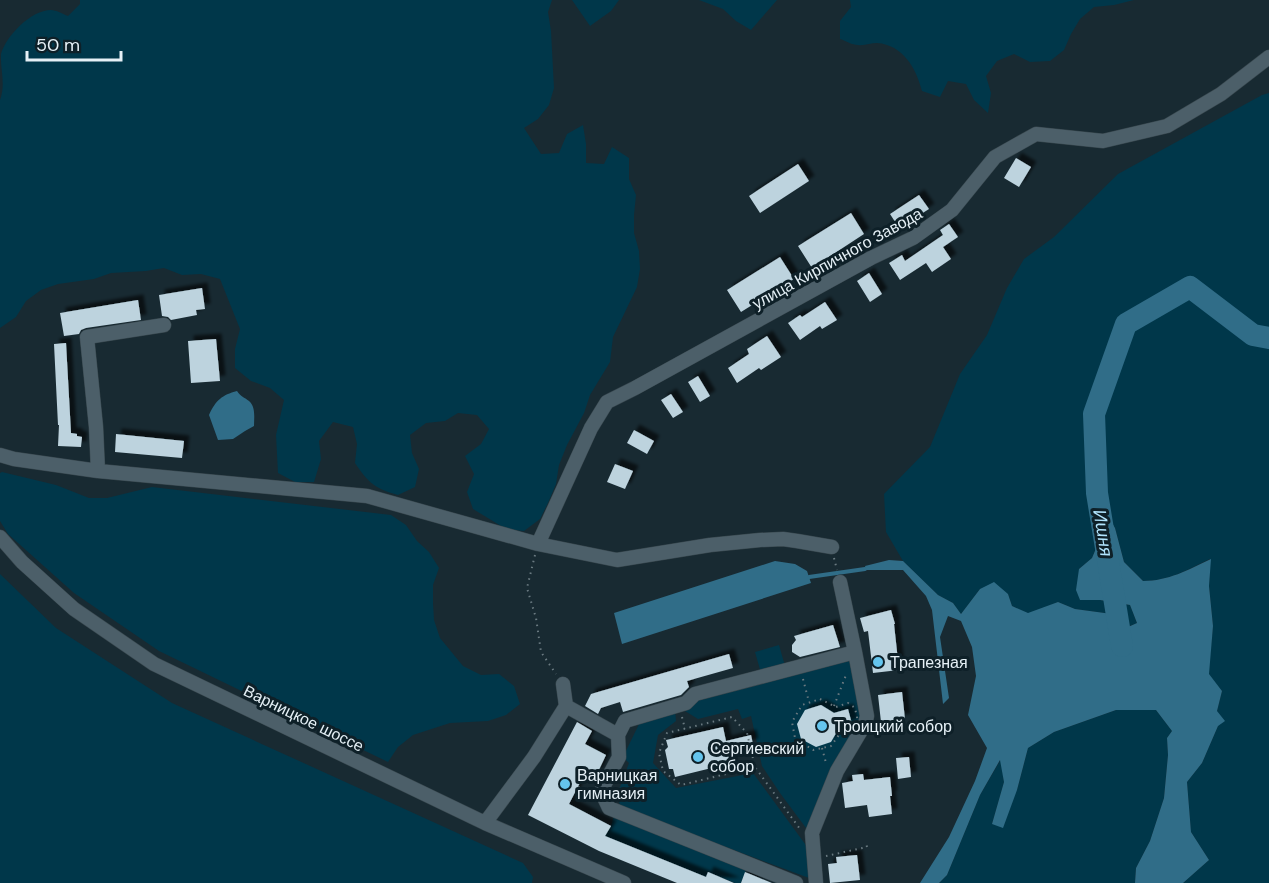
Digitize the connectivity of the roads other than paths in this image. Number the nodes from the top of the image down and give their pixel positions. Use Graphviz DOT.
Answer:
graph roads {
  1 [pos="1269,57"];
  2 [pos="164,325"];
  3 [pos="0,455"];
  4 [pos="98,471"];
  5 [pos="0,537"];
  6 [pos="538,544"];
  7 [pos="832,547"];
  8 [pos="840,582"];
  9 [pos="855,652"];
  10 [pos="563,684"];
  11 [pos="566,706"];
  12 [pos="618,735"];
  13 [pos="485,823"];
  14 [pos="624,883"];
  15 [pos="796,883"];
  16 [pos="816,883"];
  1 -- 6 [label="street, улица Кирпичного Завода"];
  2 -- 4 [label="street"];
  3 -- 4 [label="street"];
  4 -- 6 [label="street"];
  5 -- 13 [label="street, Варницкое шоссе"];
  6 -- 7 [label="street"];
  8 -- 9 [label="street"];
  9 -- 12 [label="street"];
  9 -- 16 [label="street"];
  10 -- 11 [label="street"];
  11 -- 12 [label="street"];
  11 -- 13 [label="street"];
  12 -- 15 [label="street"];
  13 -- 14 [label="street, Варницкое шоссе"];
}
